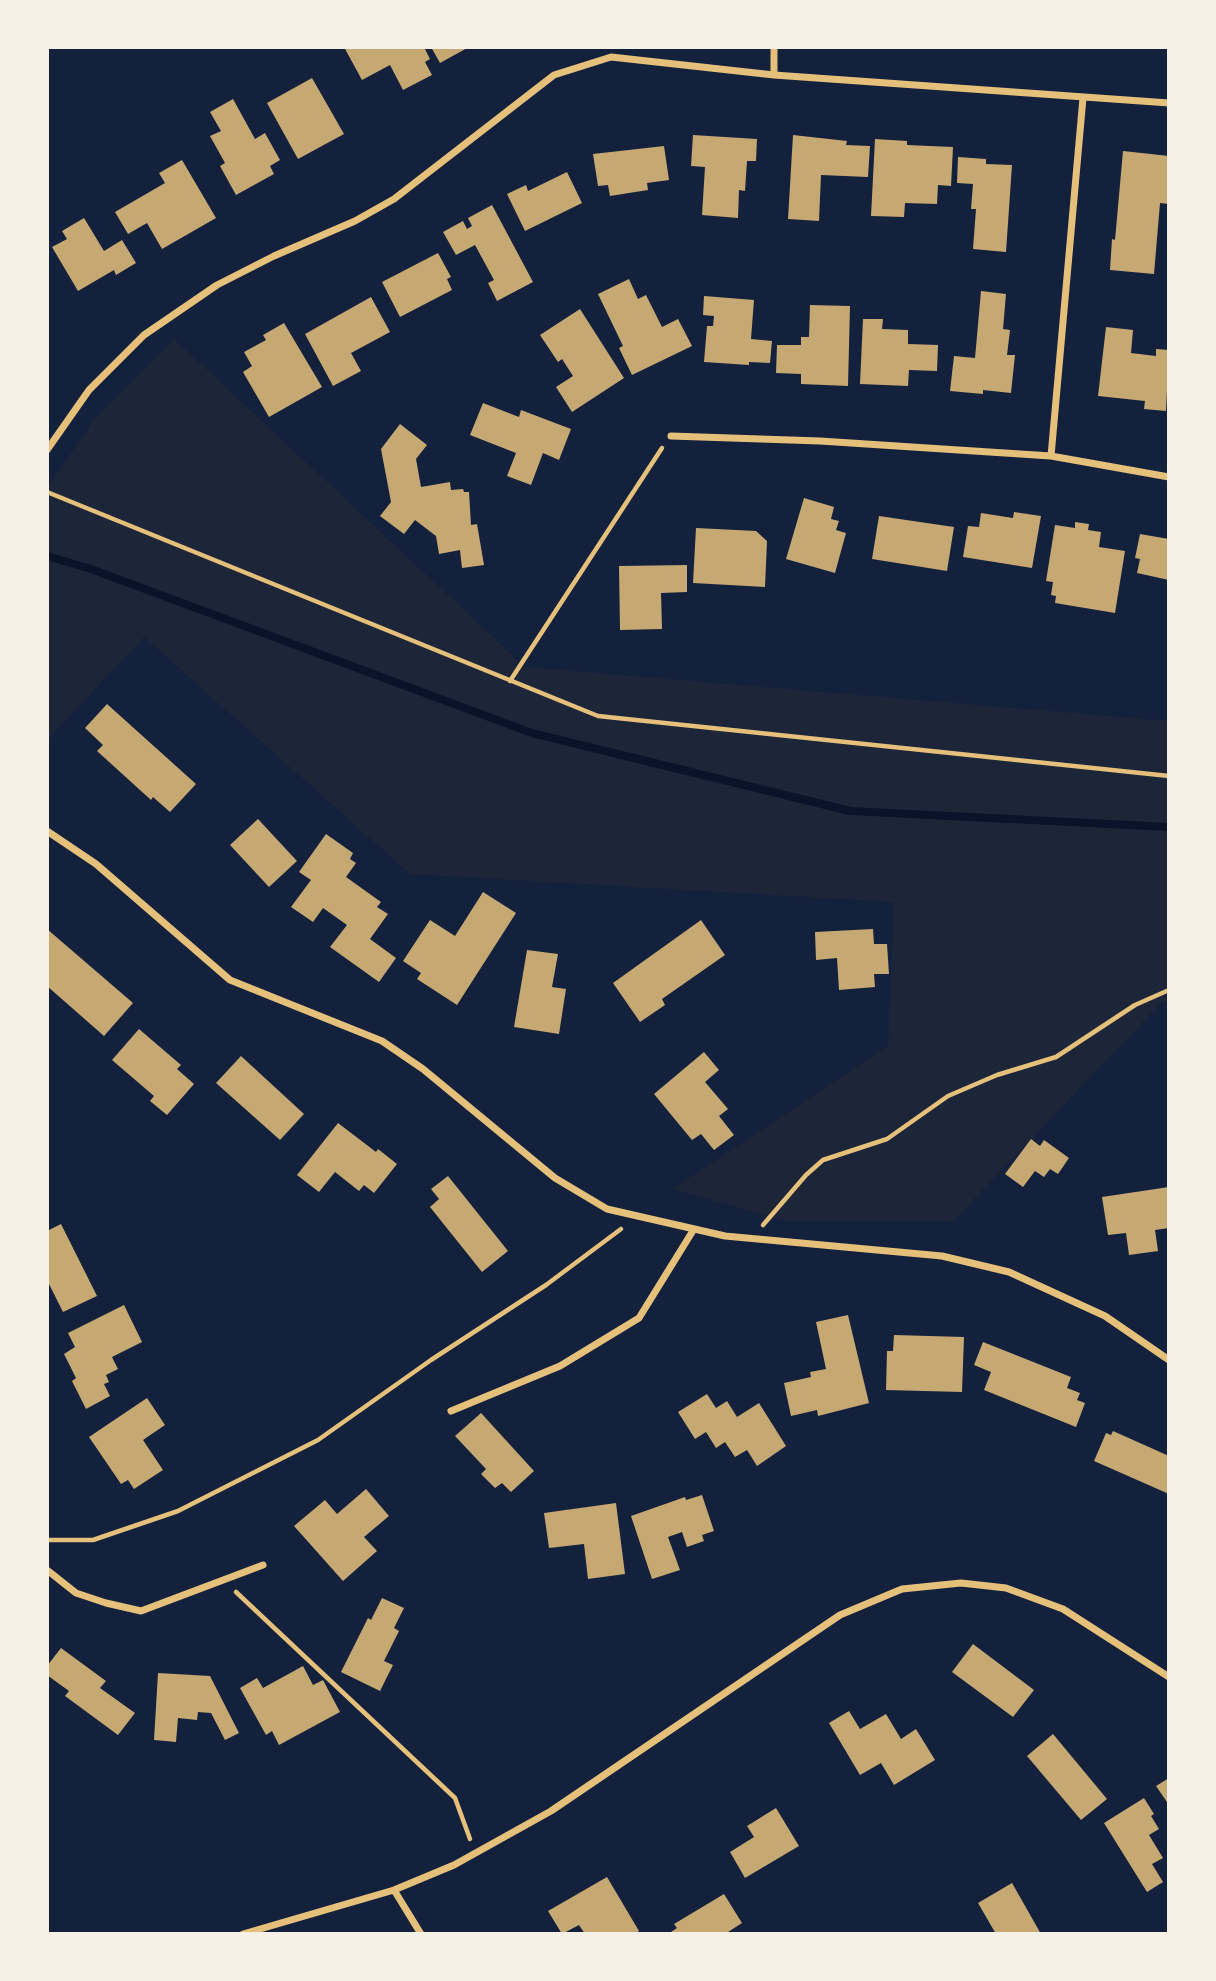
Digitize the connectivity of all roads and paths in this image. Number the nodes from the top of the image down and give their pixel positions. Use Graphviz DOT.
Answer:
graph roads {
  1 [pos="774,47"];
  2 [pos="774,75"];
  3 [pos="1083,98"];
  4 [pos="1169,103"];
  5 [pos="671,436"];
  6 [pos="47,450"];
  7 [pos="1051,456"];
  8 [pos="1169,477"];
  9 [pos="47,492"];
  10 [pos="510,681"];
  11 [pos="1169,776"];
  12 [pos="47,831"];
  13 [pos="1169,990"];
  14 [pos="639,1216"];
  15 [pos="694,1229"];
  16 [pos="751,1238"];
  17 [pos="1169,1360"];
  18 [pos="451,1411"];
  19 [pos="47,1540"];
  20 [pos="263,1565"];
  21 [pos="47,1570"];
  22 [pos="222,1580"];
  23 [pos="1169,1677"];
  24 [pos="475,1853"];
  25 [pos="394,1890"];
  26 [pos="243,1934"];
  27 [pos="421,1934"];
  1 -- 2 [label="street"];
  2 -- 3 [label="street"];
  2 -- 6 [label="street"];
  3 -- 4 [label="street"];
  3 -- 7 [label="street"];
  5 -- 7 [label="street"];
  5 -- 10 [label="path"];
  7 -- 8 [label="street"];
  9 -- 10 [label="path"];
  10 -- 11 [label="path"];
  12 -- 14 [label="street"];
  13 -- 16 [label="path"];
  14 -- 15 [label="street"];
  14 -- 19 [label="path"];
  15 -- 16 [label="street"];
  15 -- 18 [label="street"];
  16 -- 17 [label="street"];
  20 -- 22 [label="street"];
  21 -- 22 [label="street"];
  22 -- 24 [label="path"];
  23 -- 24 [label="street"];
  24 -- 25 [label="street"];
  25 -- 26 [label="street"];
  25 -- 27 [label="street"];
}
